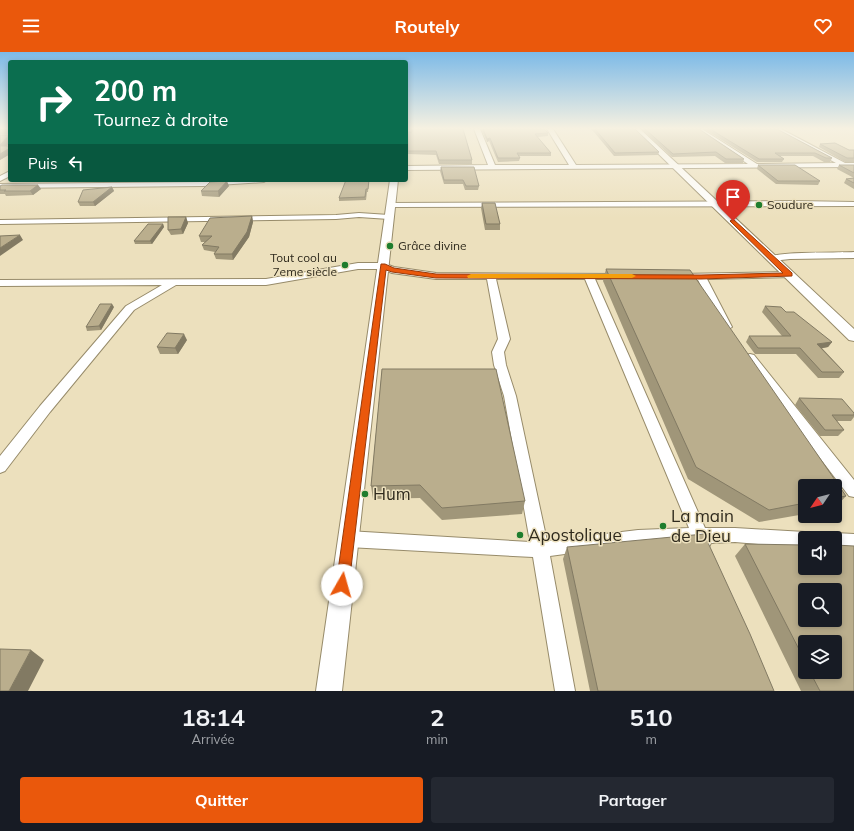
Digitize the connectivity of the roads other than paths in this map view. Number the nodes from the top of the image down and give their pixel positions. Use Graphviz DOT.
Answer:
graph roads {
  1 [pos="489,159"];
  2 [pos="569,159"];
  3 [pos="667,159"];
  4 [pos="745,159"];
  5 [pos="833,159"];
  6 [pos="845,165"];
  7 [pos="854,165"];
  8 [pos="573,166"];
  9 [pos="675,166"];
  10 [pos="756,166"];
  11 [pos="492,167"];
  12 [pos="408,168"];
  13 [pos="92,182"];
  14 [pos="234,182"];
  15 [pos="394,182"];
  16 [pos="88,184"];
  17 [pos="0,186"];
  18 [pos="713,202"];
  19 [pos="854,204"];
  20 [pos="390,211"];
  21 [pos="0,222"];
  22 [pos="854,255"];
  23 [pos="772,258"];
  24 [pos="383,266"];
  25 [pos="789,275"];
  26 [pos="491,276"];
  27 [pos="568,276"];
  28 [pos="589,276"];
  29 [pos="629,276"];
  30 [pos="669,277"];
  31 [pos="701,277"];
  32 [pos="0,283"];
  33 [pos="175,283"];
  34 [pos="595,290"];
  35 [pos="731,335"];
  36 [pos="854,336"];
  37 [pos="741,347"];
  38 [pos="0,467"];
  39 [pos="854,491"];
  40 [pos="700,536"];
  41 [pos="348,539"];
  42 [pos="798,540"];
  43 [pos="842,541"];
  44 [pos="854,542"];
  45 [pos="540,550"];
  46 [pos="710,557"];
  47 [pos="329,691"];
  48 [pos="565,691"];
  1 -- 11 [label="street"];
  2 -- 8 [label="street"];
  3 -- 9 [label="street"];
  4 -- 10 [label="street"];
  5 -- 6 [label="street"];
  6 -- 7 [label="street"];
  6 -- 10 [label="street"];
  8 -- 9 [label="street"];
  8 -- 11 [label="street"];
  9 -- 10 [label="street"];
  9 -- 18 [label="street"];
  11 -- 12 [label="street"];
  13 -- 16 [label="street"];
  14 -- 16 [label="street"];
  15 -- 20 [label="street"];
  16 -- 17 [label="street"];
  18 -- 19 [label="street"];
  18 -- 20 [label="street"];
  18 -- 23 [label="street"];
  20 -- 21 [label="street"];
  20 -- 24 [label="street"];
  22 -- 23 [label="street"];
  23 -- 25 [label="street"];
  24 -- 26 [label="street"];
  24 -- 33 [label="street"];
  24 -- 41 [label="street"];
  25 -- 31 [label="street"];
  25 -- 36 [label="street"];
  26 -- 27 [label="street"];
  26 -- 45 [label="street"];
  27 -- 28 [label="street"];
  27 -- 34 [label="street"];
  28 -- 29 [label="street"];
  28 -- 34 [label="street"];
  30 -- 31 [label="street"];
  31 -- 35 [label="street"];
  32 -- 33 [label="street"];
  33 -- 38 [label="street"];
  34 -- 40 [label="street"];
  37 -- 39 [label="street"];
  40 -- 42 [label="street"];
  40 -- 45 [label="street"];
  40 -- 46 [label="street"];
  41 -- 45 [label="street"];
  41 -- 47 [label="street"];
  43 -- 44 [label="street"];
  45 -- 48 [label="street"];
}
